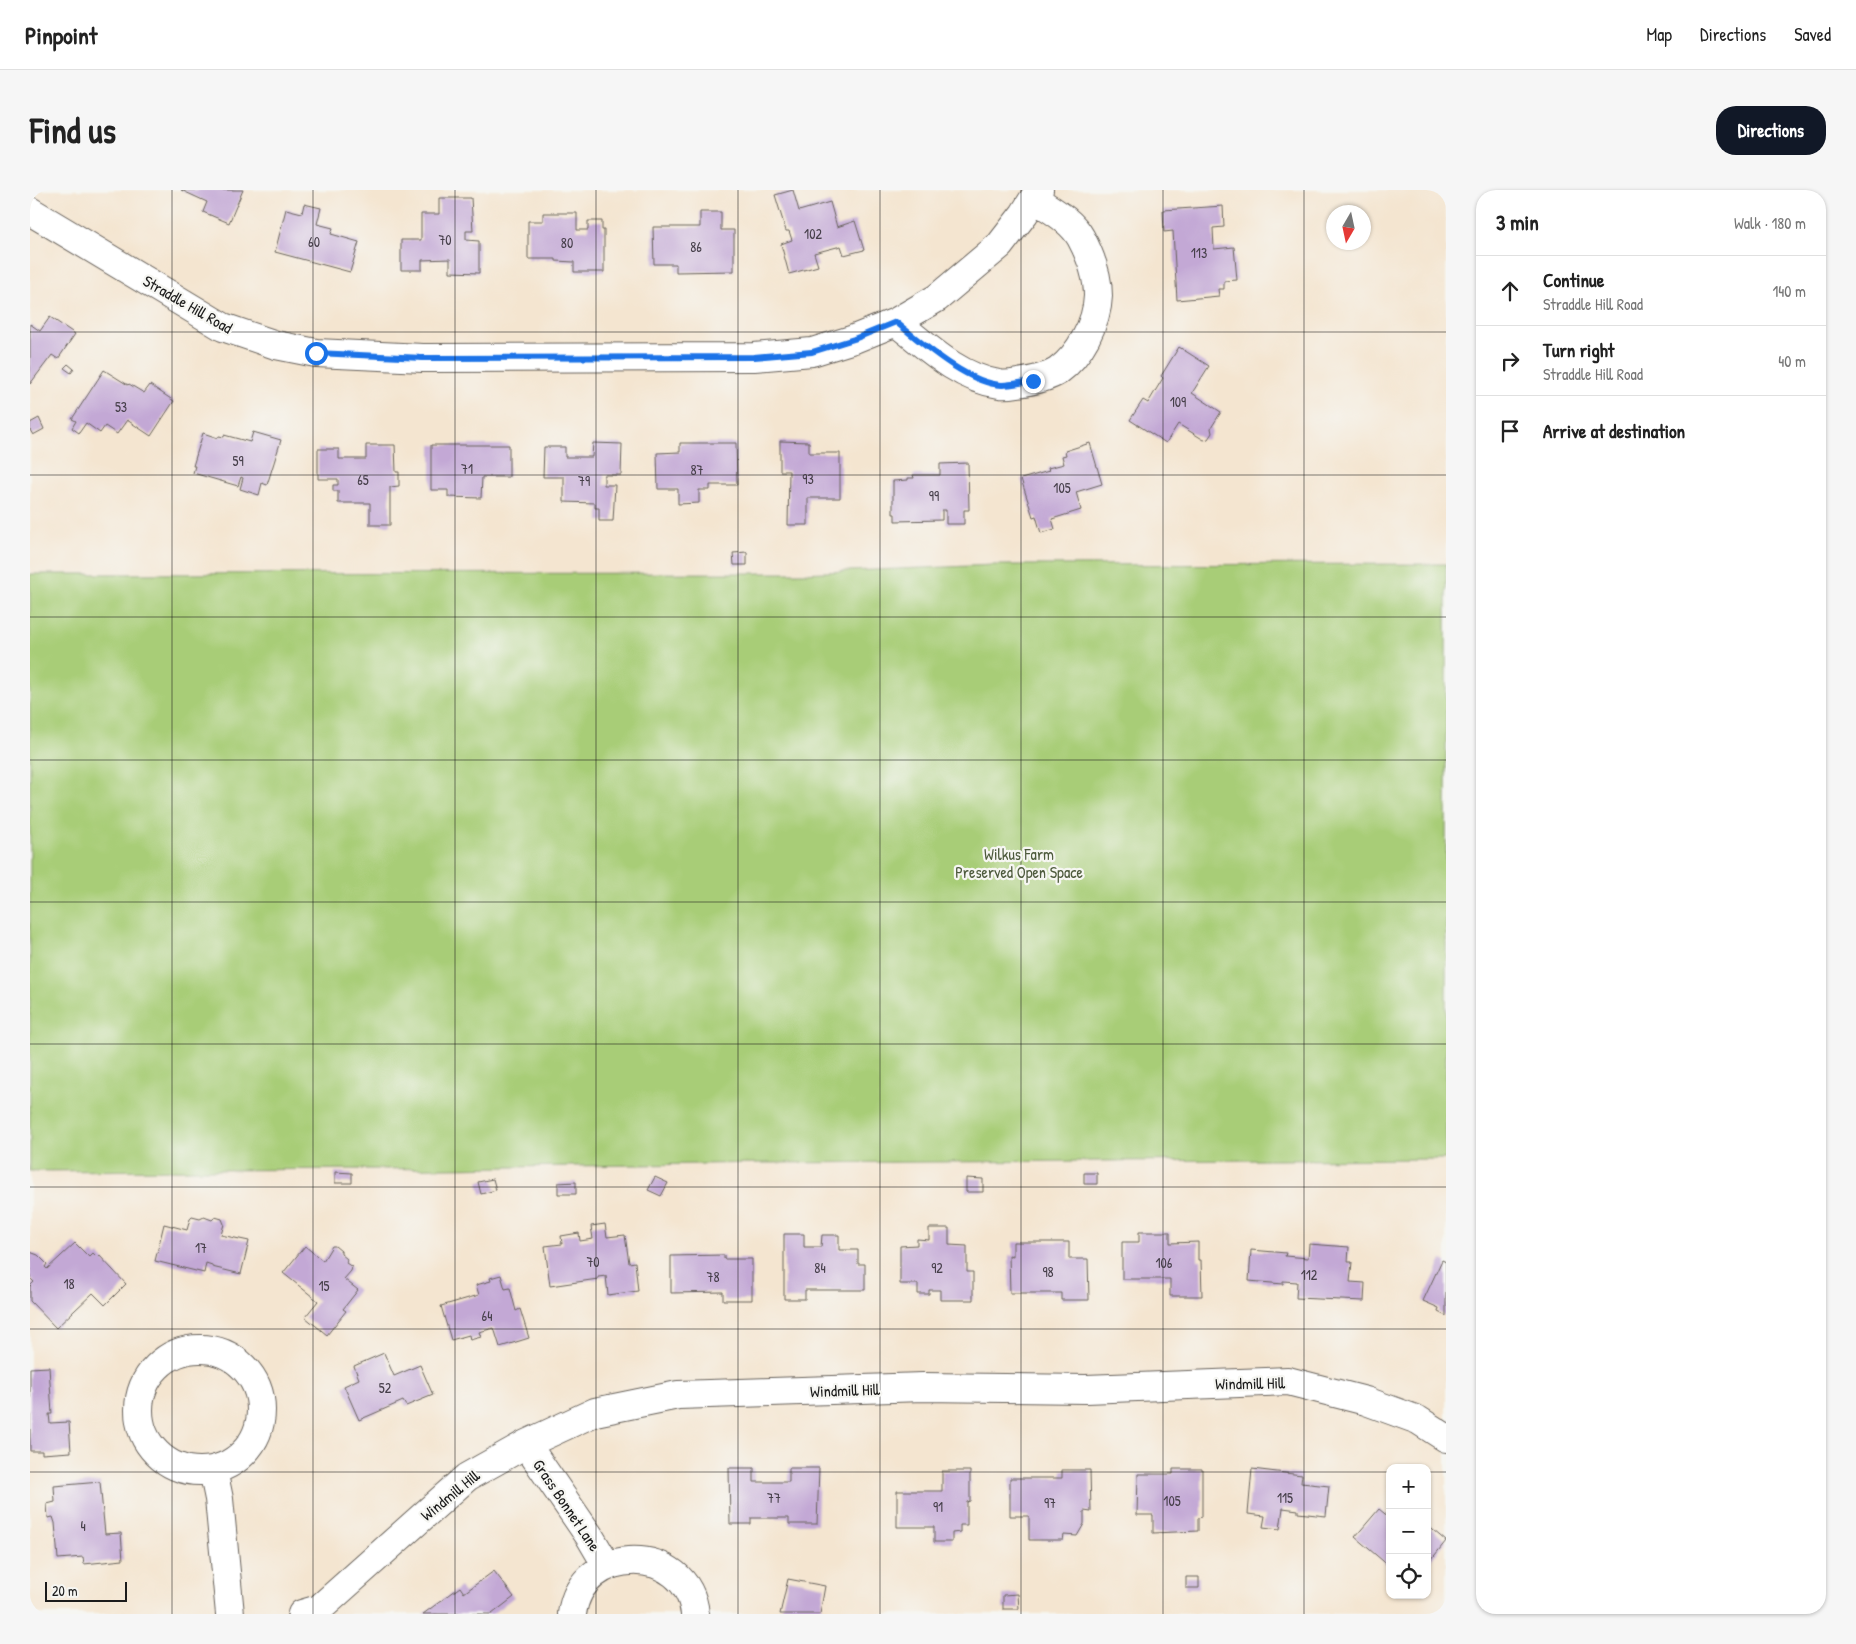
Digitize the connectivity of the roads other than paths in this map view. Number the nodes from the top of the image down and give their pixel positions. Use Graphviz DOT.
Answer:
graph roads {
  1 [pos="1037,194"];
  2 [pos="30,210"];
  3 [pos="896,322"];
  4 [pos="1446,1438"];
  5 [pos="526,1444"];
  6 [pos="213,1470"];
  7 [pos="606,1566"];
  8 [pos="230,1614"];
  9 [pos="302,1614"];
  10 [pos="572,1614"];
  11 [pos="695,1614"];
  1 -- 3 [label="street, Straddle Hill Road"];
  1 -- 3 [label="street, Straddle Hill Road"];
  2 -- 3 [label="street, Straddle Hill Road"];
  4 -- 5 [label="street, Windmill Hill"];
  5 -- 7 [label="street, Grass Bonnet Lane"];
  5 -- 9 [label="street, Windmill Hill"];
  6 -- 6 [label="street"];
  6 -- 8 [label="street"];
  7 -- 10 [label="street, Grass Bonnet Lane"];
  7 -- 11 [label="street, Grass Bonnet Lane"];
}
